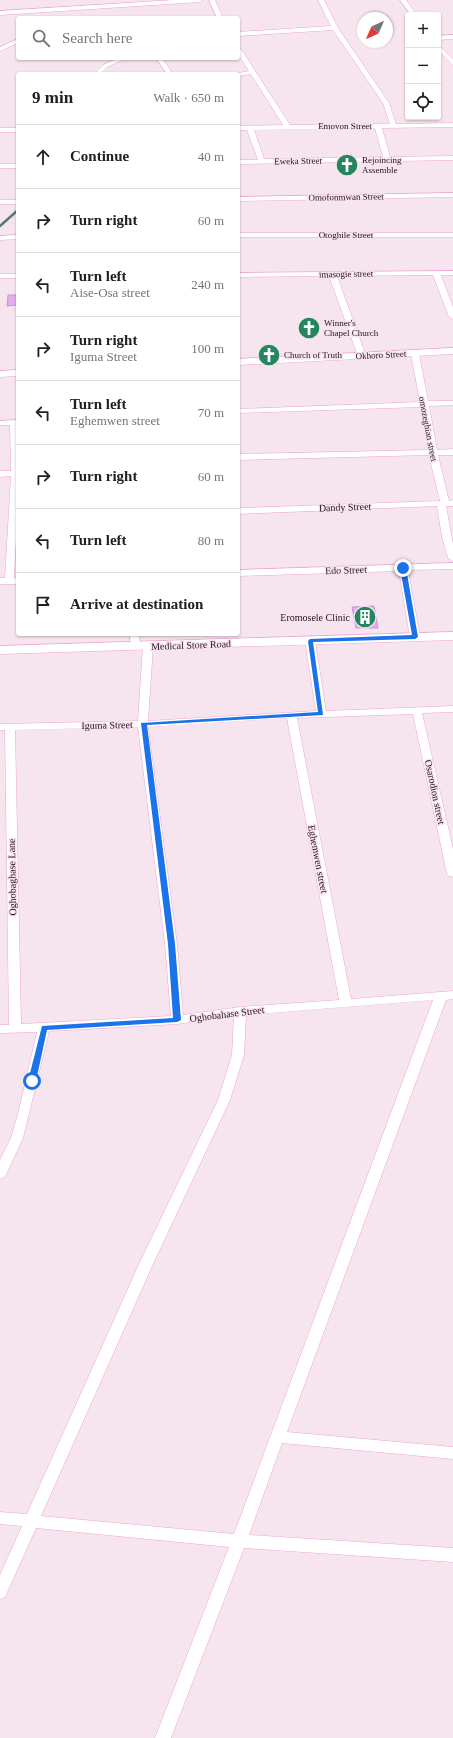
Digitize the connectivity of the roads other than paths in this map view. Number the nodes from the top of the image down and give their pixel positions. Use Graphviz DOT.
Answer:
graph roads {
  1 [pos="200,0"];
  2 [pos="212,0"];
  3 [pos="321,0"];
  4 [pos="403,0"];
  5 [pos="149,2"];
  6 [pos="87,7"];
  7 [pos="412,12"];
  8 [pos="0,13"];
  9 [pos="75,14"];
  10 [pos="219,16"];
  11 [pos="335,28"];
  12 [pos="240,34"];
  13 [pos="453,37"];
  14 [pos="441,38"];
  15 [pos="16,42"];
  16 [pos="440,48"];
  17 [pos="0,49"];
  18 [pos="240,52"];
  19 [pos="119,60"];
  20 [pos="160,60"];
  21 [pos="453,64"];
  22 [pos="99,72"];
  23 [pos="169,72"];
  24 [pos="252,72"];
  25 [pos="240,74"];
  26 [pos="453,125"];
  27 [pos="287,126"];
  28 [pos="378,126"];
  29 [pos="394,126"];
  30 [pos="240,128"];
  31 [pos="250,128"];
  32 [pos="0,130"];
  33 [pos="16,130"];
  34 [pos="453,158"];
  35 [pos="387,159"];
  36 [pos="240,162"];
  37 [pos="262,162"];
  38 [pos="0,166"];
  39 [pos="16,166"];
  40 [pos="453,195"];
  41 [pos="240,199"];
  42 [pos="0,202"];
  43 [pos="16,202"];
  44 [pos="240,235"];
  45 [pos="453,235"];
  46 [pos="16,237"];
  47 [pos="0,238"];
  48 [pos="436,273"];
  49 [pos="453,273"];
  50 [pos="240,274"];
  51 [pos="332,274"];
  52 [pos="0,276"];
  53 [pos="16,276"];
  54 [pos="453,317"];
  55 [pos="453,351"];
  56 [pos="415,354"];
  57 [pos="362,356"];
  58 [pos="240,362"];
  59 [pos="16,373"];
  60 [pos="0,374"];
  61 [pos="453,402"];
  62 [pos="423,404"];
  63 [pos="240,412"];
  64 [pos="16,422"];
  65 [pos="0,423"];
  66 [pos="433,452"];
  67 [pos="453,452"];
  68 [pos="240,457"];
  69 [pos="15,473"];
  70 [pos="0,474"];
  71 [pos="446,503"];
  72 [pos="240,512"];
  73 [pos="453,558"];
  74 [pos="453,566"];
  75 [pos="403,568"];
  76 [pos="240,573"];
  77 [pos="9,581"];
  78 [pos="453,636"];
  79 [pos="415,637"];
  80 [pos="310,641"];
  81 [pos="139,642"];
  82 [pos="0,650"];
  83 [pos="453,709"];
  84 [pos="417,711"];
  85 [pos="321,714"];
  86 [pos="290,715"];
  87 [pos="143,724"];
  88 [pos="5,727"];
  89 [pos="453,874"];
  90 [pos="447,996"];
  91 [pos="346,1003"];
  92 [pos="240,1011"];
  93 [pos="177,1020"];
  94 [pos="15,1028"];
  95 [pos="44,1028"];
  96 [pos="0,1029"];
  97 [pos="0,1174"];
  98 [pos="278,1437"];
  99 [pos="453,1453"];
  100 [pos="0,1518"];
  101 [pos="30,1522"];
  102 [pos="240,1541"];
  103 [pos="453,1555"];
  104 [pos="0,1592"];
  105 [pos="163,1738"];
  1 -- 5 [label="street"];
  2 -- 10 [label="street"];
  3 -- 11 [label="street"];
  4 -- 7 [label="street"];
  5 -- 6 [label="street"];
  6 -- 8 [label="street"];
  6 -- 9 [label="street"];
  11 -- 12 [label="street"];
  11 -- 29 [label="street"];
  13 -- 14 [label="street"];
  15 -- 17 [label="street"];
  16 -- 21 [label="street"];
  18 -- 24 [label="street"];
  19 -- 22 [label="street"];
  20 -- 23 [label="street"];
  24 -- 25 [label="street"];
  24 -- 27 [label="street"];
  26 -- 29 [label="street, Emovon Street"];
  27 -- 28 [label="street, Emovon Street"];
  27 -- 31 [label="street, Emovon Street"];
  28 -- 29 [label="street, Emovon Street"];
  28 -- 35 [label="street"];
  30 -- 31 [label="street, Emovon Street"];
  31 -- 37 [label="street"];
  32 -- 33 [label="street"];
  34 -- 35 [label="street, Eweka Street"];
  35 -- 37 [label="street, Eweka Street"];
  36 -- 37 [label="street, Eweka Street"];
  38 -- 39 [label="street"];
  40 -- 41 [label="street, Omofonmwan Street"];
  42 -- 43 [label="street"];
  44 -- 45 [label="street, Otoghile Street"];
  46 -- 47 [label="street"];
  48 -- 49 [label="street, imasogie street"];
  48 -- 51 [label="street, imasogie street"];
  48 -- 54 [label="street"];
  50 -- 51 [label="street, imasogie street"];
  51 -- 57 [label="street"];
  52 -- 53 [label="street"];
  55 -- 56 [label="street, Okhoro Street"];
  56 -- 57 [label="street, Okhoro Street"];
  56 -- 62 [label="street, omozeghian street"];
  57 -- 58 [label="street, Okhoro Street"];
  59 -- 60 [label="street"];
  61 -- 62 [label="street"];
  62 -- 63 [label="street"];
  62 -- 66 [label="street, omozeghian street"];
  64 -- 65 [label="street"];
  64 -- 69 [label="street"];
  66 -- 67 [label="street"];
  66 -- 68 [label="street"];
  66 -- 71 [label="street, omozeghian street"];
  69 -- 70 [label="street"];
  69 -- 77 [label="street"];
  71 -- 72 [label="street, Dandy Street"];
  71 -- 73 [label="street, omozeghian street"];
  74 -- 75 [label="street, Edo Street"];
  75 -- 76 [label="street, Edo Street"];
  75 -- 79 [label="street"];
  78 -- 79 [label="street, Medical Store Road"];
  79 -- 80 [label="street, Medical Store Road"];
  80 -- 81 [label="street, Medical Store Road"];
  80 -- 85 [label="street"];
  81 -- 82 [label="street, Medical Store Road"];
  81 -- 87 [label="street"];
  83 -- 84 [label="street, Iguma Street"];
  84 -- 85 [label="street, Iguma Street"];
  84 -- 89 [label="street, Osarodion street"];
  85 -- 86 [label="street, Iguma Street"];
  86 -- 87 [label="street, Iguma Street"];
  86 -- 91 [label="street, Eghemwen street"];
  87 -- 88 [label="street, Iguma Street"];
  87 -- 93 [label="street"];
  88 -- 94 [label="street, Oghobaghase Lane"];
  90 -- 91 [label="street, Oghobahase Street"];
  90 -- 98 [label="street"];
  91 -- 92 [label="street, Oghobahase Street"];
  92 -- 93 [label="street, Oghobahase Street"];
  92 -- 101 [label="street"];
  93 -- 95 [label="street, Oghobahase Street"];
  94 -- 95 [label="street, Oghobahase Street"];
  94 -- 96 [label="street, Oghobahase Street"];
  95 -- 97 [label="street"];
  98 -- 99 [label="street"];
  98 -- 102 [label="street"];
  100 -- 101 [label="street"];
  101 -- 102 [label="street"];
  101 -- 104 [label="street"];
  102 -- 103 [label="street"];
  102 -- 105 [label="street"];
}
